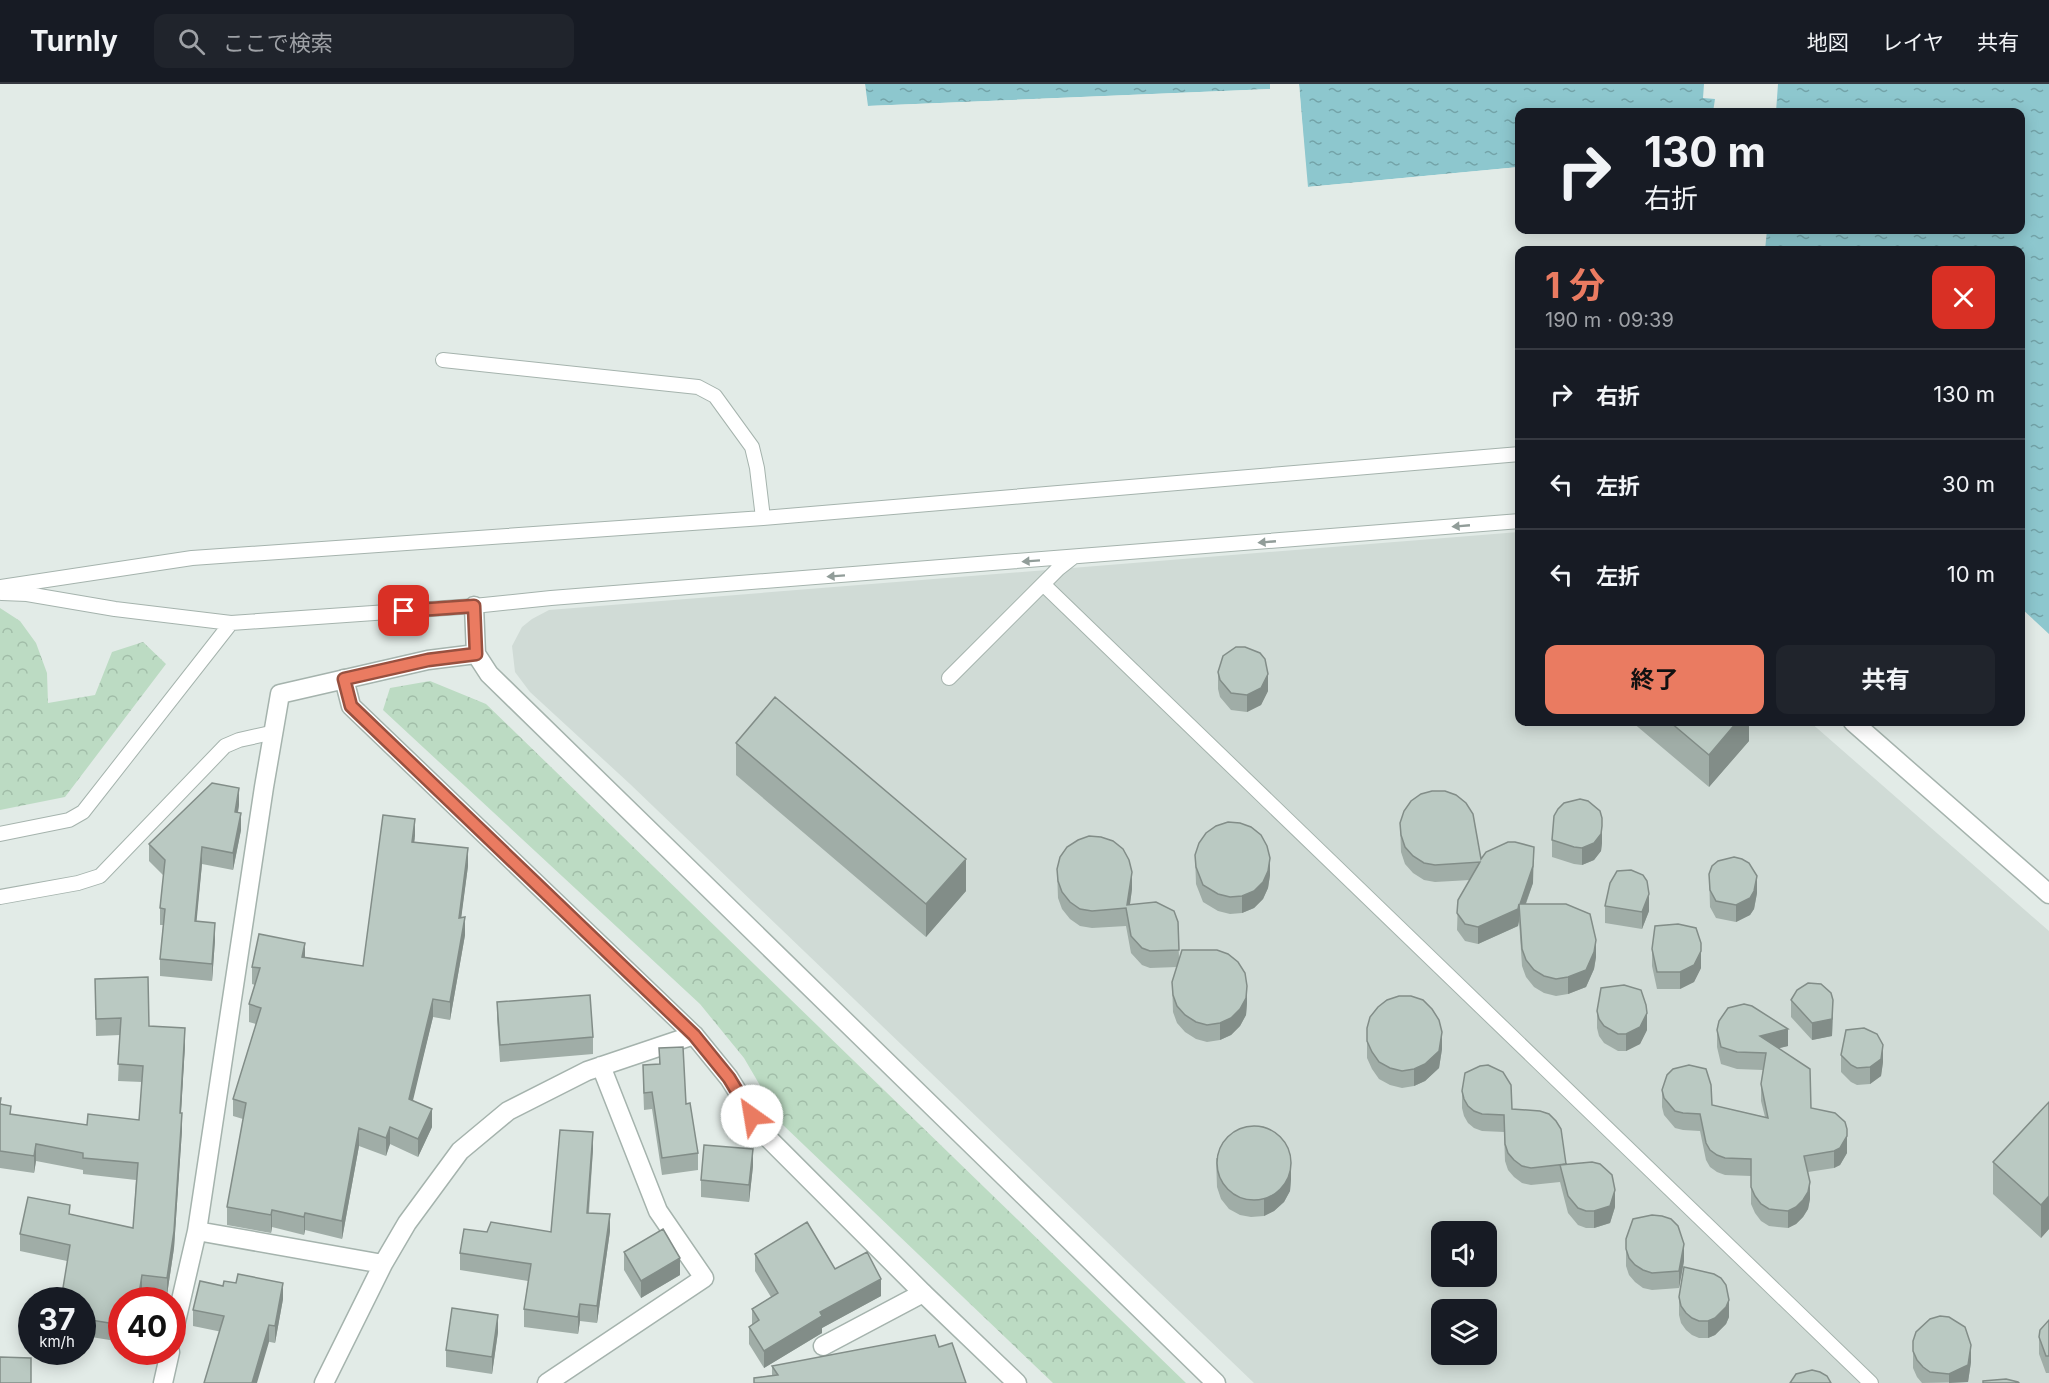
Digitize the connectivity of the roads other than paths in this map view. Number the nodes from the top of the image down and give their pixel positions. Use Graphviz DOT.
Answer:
graph roads {
  1 [pos="443,360"];
  2 [pos="1515,454"];
  3 [pos="763,518"];
  4 [pos="1515,521"];
  5 [pos="1072,558"];
  6 [pos="1043,584"];
  7 [pos="0,587"];
  8 [pos="0,593"];
  9 [pos="474,606"];
  10 [pos="231,623"];
  11 [pos="476,654"];
  12 [pos="949,678"];
  13 [pos="344,679"];
  14 [pos="1858,726"];
  15 [pos="275,732"];
  16 [pos="0,834"];
  17 [pos="2049,894"];
  18 [pos="0,897"];
  19 [pos="694,1035"];
  20 [pos="601,1066"];
  21 [pos="197,1231"];
  22 [pos="383,1264"];
  23 [pos="184,1287"];
  24 [pos="923,1293"];
  25 [pos="823,1346"];
  26 [pos="167,1365"];
  27 [pos="163,1383"];
  28 [pos="324,1383"];
  29 [pos="547,1383"];
  30 [pos="1017,1383"];
  31 [pos="1215,1383"];
  32 [pos="1871,1383"];
  1 -- 3 [label="lane"];
  2 -- 3 [label="lane"];
  3 -- 7 [label="lane"];
  4 -- 5 [label="lane, one-way"];
  5 -- 6 [label="lane"];
  5 -- 9 [label="lane, one-way"];
  6 -- 12 [label="lane"];
  6 -- 32 [label="lane"];
  8 -- 10 [label="lane"];
  9 -- 10 [label="lane"];
  9 -- 11 [label="street"];
  10 -- 16 [label="lane"];
  11 -- 13 [label="street"];
  11 -- 31 [label="street"];
  13 -- 15 [label="street"];
  13 -- 19 [label="street"];
  14 -- 17 [label="street"];
  15 -- 18 [label="lane"];
  15 -- 21 [label="street"];
  19 -- 20 [label="street"];
  19 -- 24 [label="street"];
  20 -- 22 [label="street"];
  20 -- 29 [label="street"];
  21 -- 22 [label="street"];
  21 -- 23 [label="street"];
  22 -- 28 [label="street"];
  24 -- 25 [label="street"];
  24 -- 30 [label="street"];
  26 -- 27 [label="street"];
}
